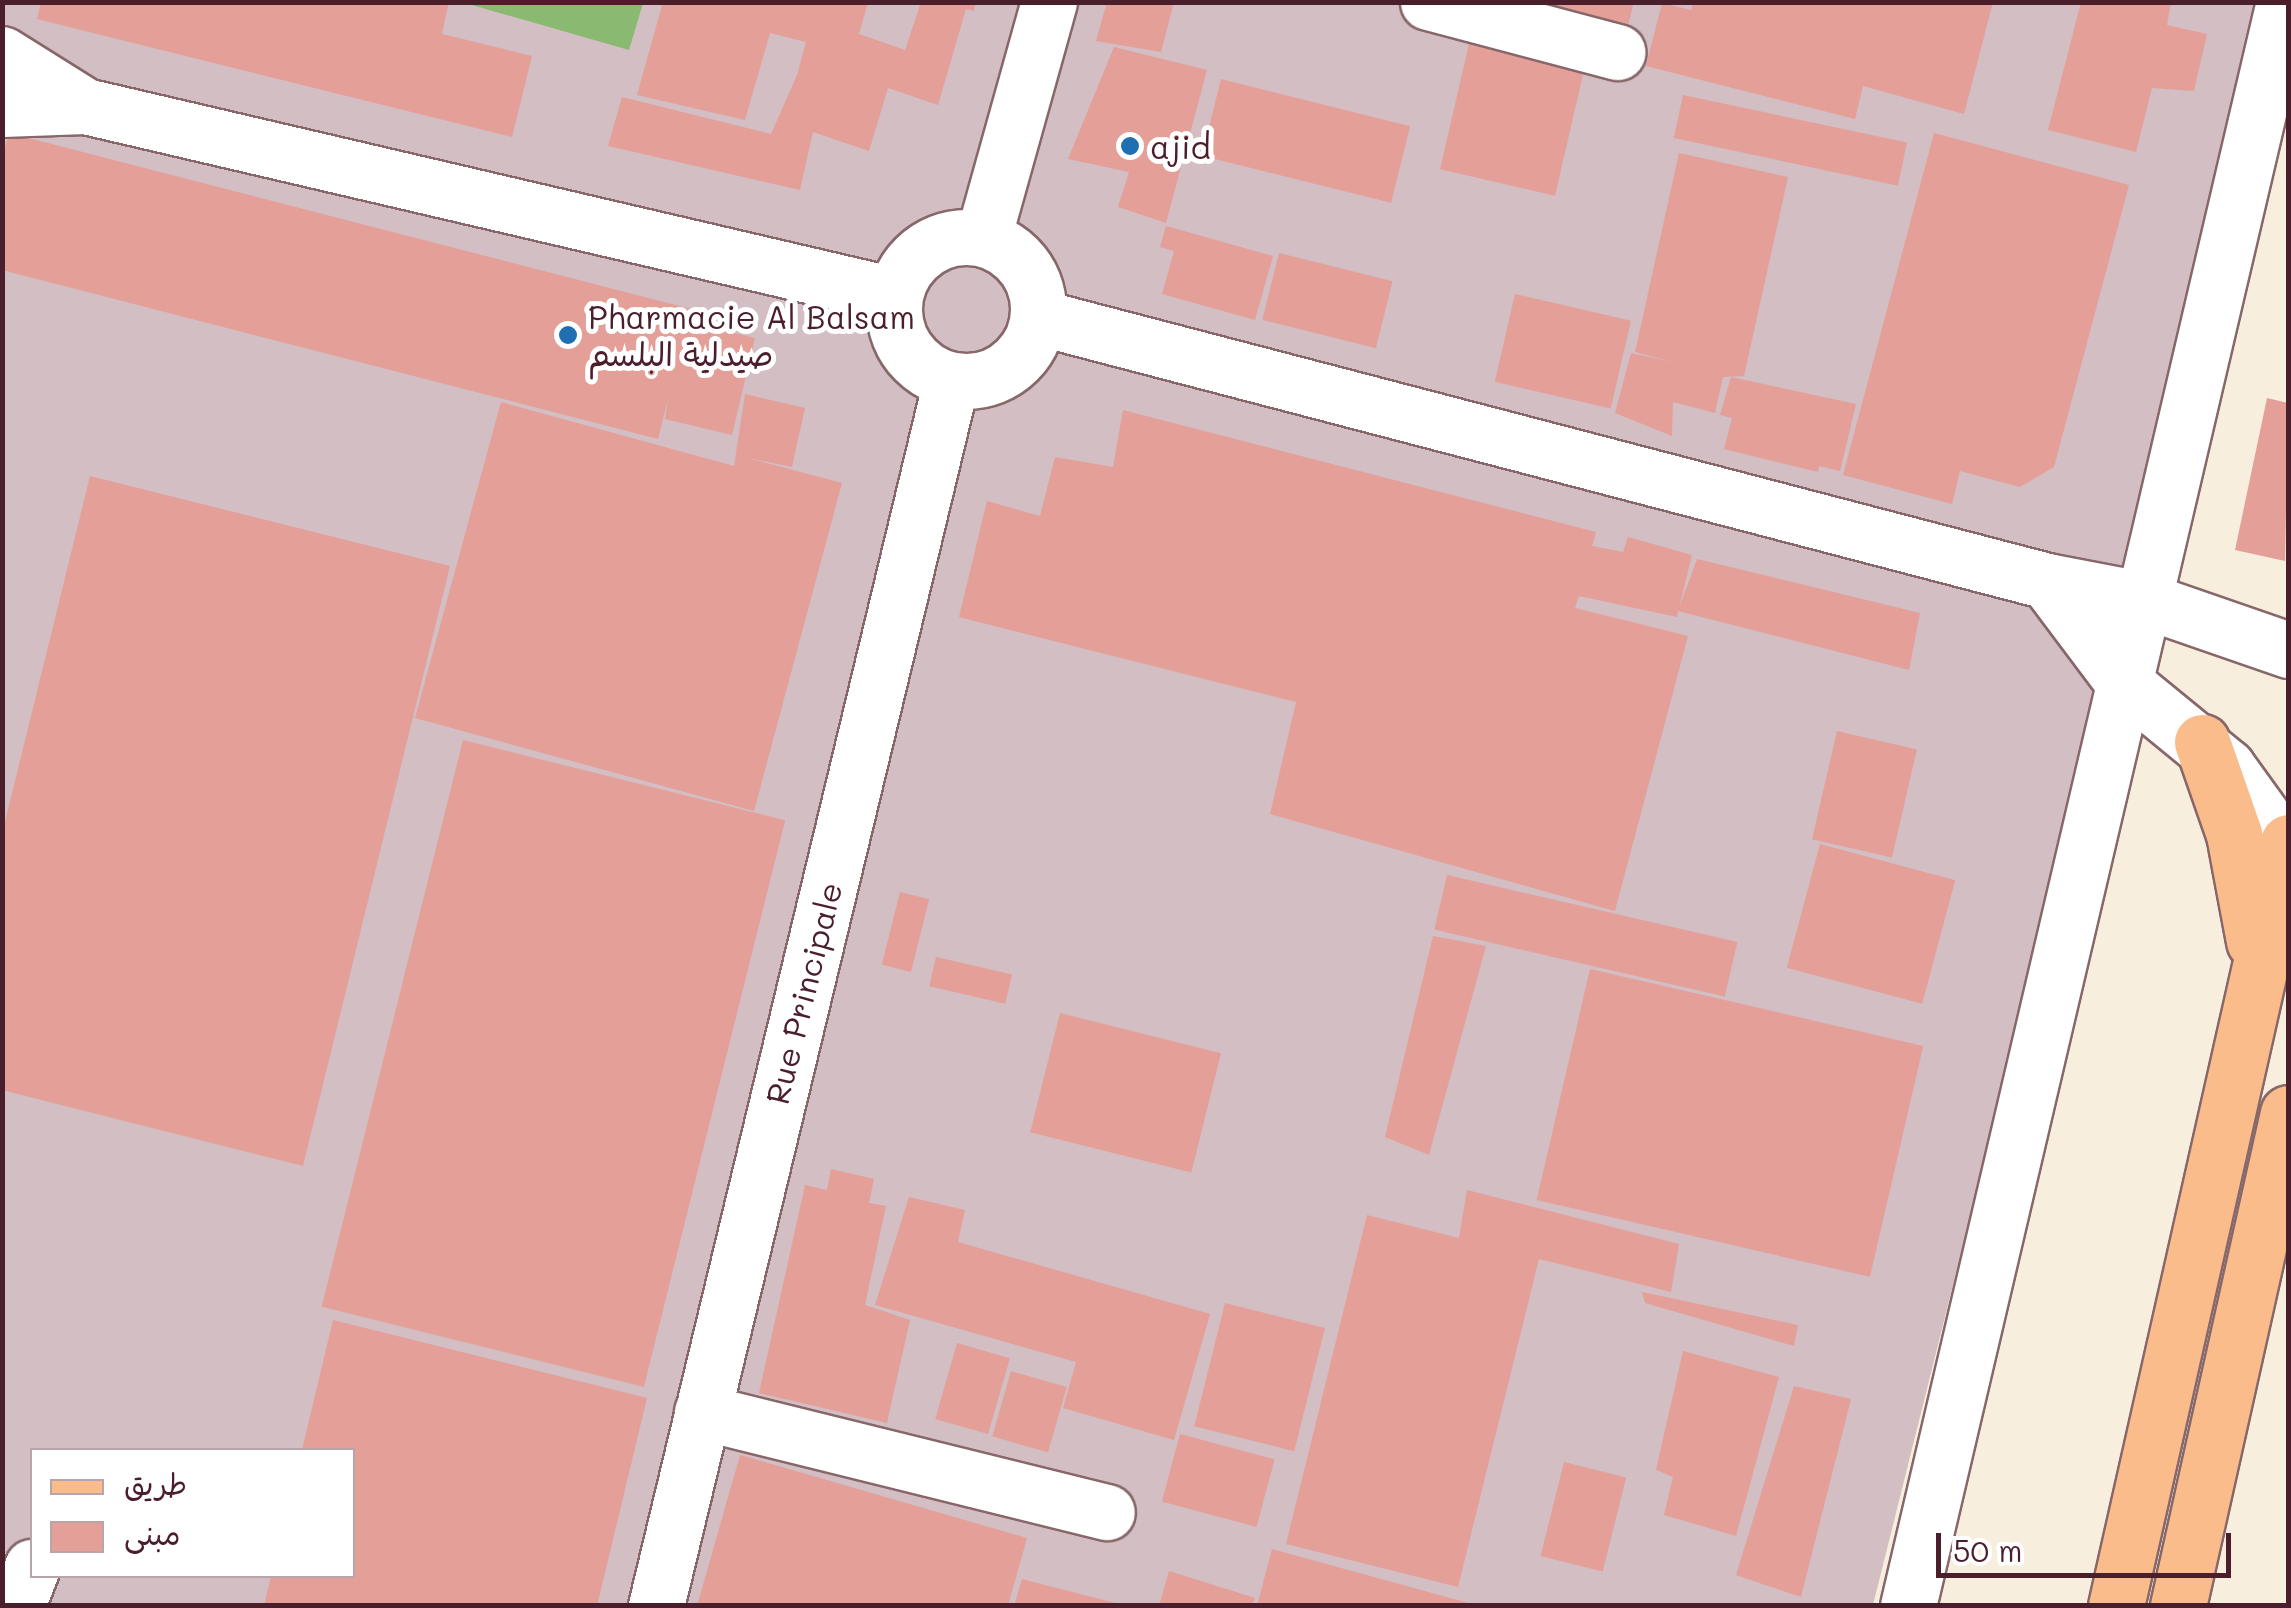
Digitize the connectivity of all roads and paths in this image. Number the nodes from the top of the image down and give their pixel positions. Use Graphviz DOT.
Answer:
graph roads {
  1 [pos="1049,2"];
  2 [pos="1428,2"];
  3 [pos="2284,2"];
  4 [pos="1617,52"];
  5 [pos="2,54"];
  6 [pos="86,106"];
  7 [pos="2,108"];
  8 [pos="982,238"];
  9 [pos="894,294"];
  10 [pos="1038,317"];
  11 [pos="951,380"];
  12 [pos="2047,581"];
  13 [pos="2141,599"];
  14 [pos="2288,650"];
  15 [pos="2122,681"];
  16 [pos="2202,742"];
  17 [pos="2287,857"];
  18 [pos="2257,978"];
  19 [pos="2288,1113"];
  20 [pos="702,1412"];
  21 [pos="1107,1512"];
  22 [pos="30,1573"];
  23 [pos="17,1606"];
  24 [pos="656,1606"];
  25 [pos="1908,1606"];
  26 [pos="2116,1606"];
  27 [pos="2178,1606"];
  1 -- 8 [label="street"];
  2 -- 4 [label="street"];
  3 -- 13 [label="street"];
  5 -- 6 [label="street"];
  6 -- 7 [label="street"];
  6 -- 9 [label="street"];
  8 -- 9 [label="street"];
  8 -- 10 [label="street"];
  9 -- 11 [label="street"];
  10 -- 11 [label="street"];
  10 -- 12 [label="street"];
  11 -- 20 [label="street, Rue Principale"];
  12 -- 13 [label="street"];
  12 -- 15 [label="street"];
  13 -- 14 [label="street"];
  13 -- 15 [label="street"];
  15 -- 16 [label="street"];
  15 -- 25 [label="street"];
  16 -- 17 [label="street"];
  16 -- 18 [label="main road"];
  17 -- 18 [label="main road"];
  18 -- 26 [label="main road"];
  19 -- 27 [label="main road"];
  20 -- 21 [label="street"];
  20 -- 24 [label="street, Rue Principale"];
  22 -- 23 [label="street"];
}
